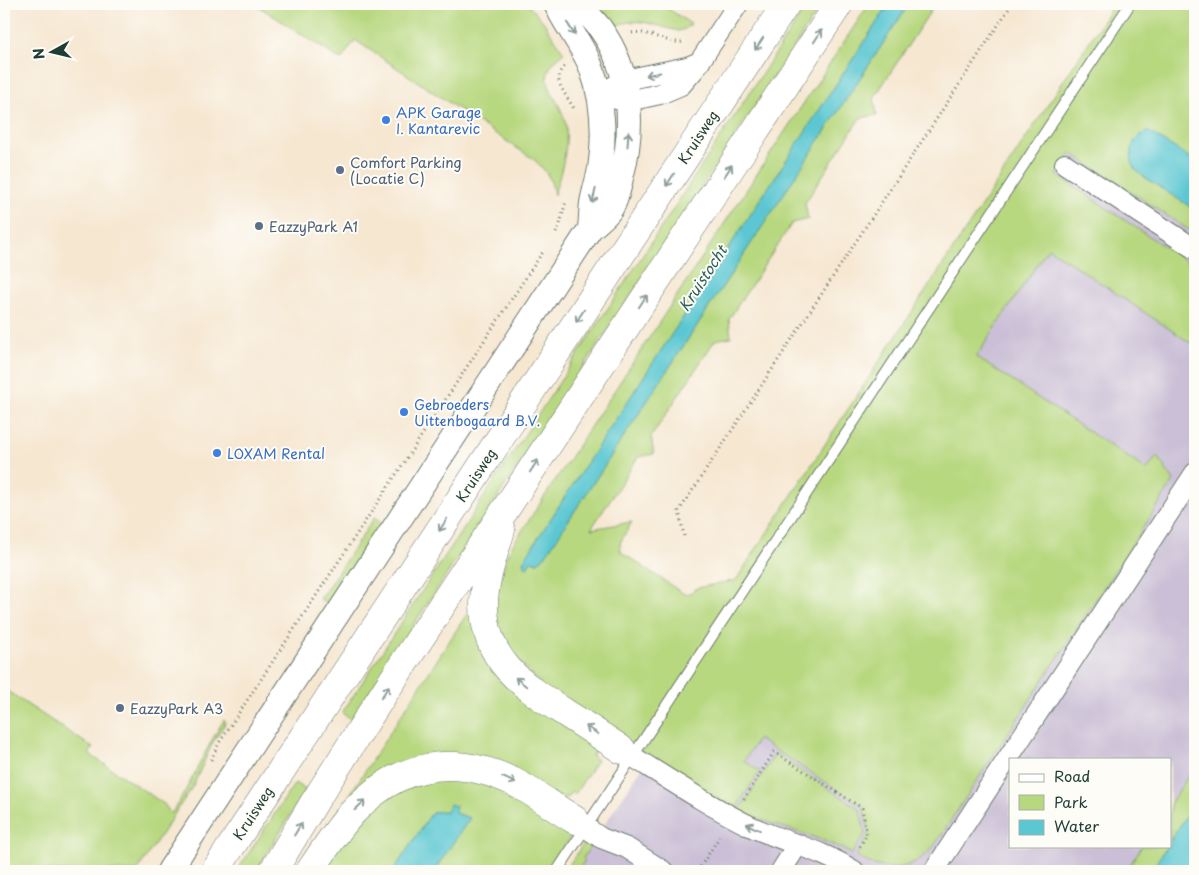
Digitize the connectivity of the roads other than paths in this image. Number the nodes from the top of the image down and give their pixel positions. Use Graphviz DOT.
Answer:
graph roads {
  1 [pos="556,4"];
  2 [pos="576,4"];
  3 [pos="738,4"];
  4 [pos="786,4"];
  5 [pos="839,4"];
  6 [pos="1130,4"];
  7 [pos="626,91"];
  8 [pos="599,96"];
  9 [pos="1064,164"];
  10 [pos="590,229"];
  11 [pos="1195,249"];
  12 [pos="1195,474"];
  13 [pos="507,507"];
  14 [pos="627,753"];
  15 [pos="580,824"];
  16 [pos="798,844"];
  17 [pos="850,869"];
  18 [pos="169,871"];
  19 [pos="216,871"];
  20 [pos="273,871"];
  21 [pos="310,871"];
  22 [pos="557,871"];
  23 [pos="663,871"];
  24 [pos="781,871"];
  25 [pos="934,871"];
  1 -- 8 [label="street, one-way"];
  2 -- 7 [label="street"];
  3 -- 7 [label="street"];
  4 -- 19 [label="highway, Kruisweg, one-way"];
  13 -- 5 [label="highway, one-way"];
  6 -- 14 [label="lane"];
  7 -- 8 [label="street"];
  10 -- 7 [label="street, one-way"];
  8 -- 10 [label="street, one-way"];
  9 -- 11 [label="street"];
  10 -- 18 [label="street"];
  12 -- 25 [label="street"];
  14 -- 13 [label="highway, one-way"];
  20 -- 13 [label="highway, one-way"];
  14 -- 15 [label="lane"];
  16 -- 14 [label="street, one-way"];
  21 -- 15 [label="highway, one-way"];
  15 -- 22 [label="lane"];
  15 -- 23 [label="street"];
  16 -- 17 [label="street"];
  16 -- 24 [label="street"];
}
